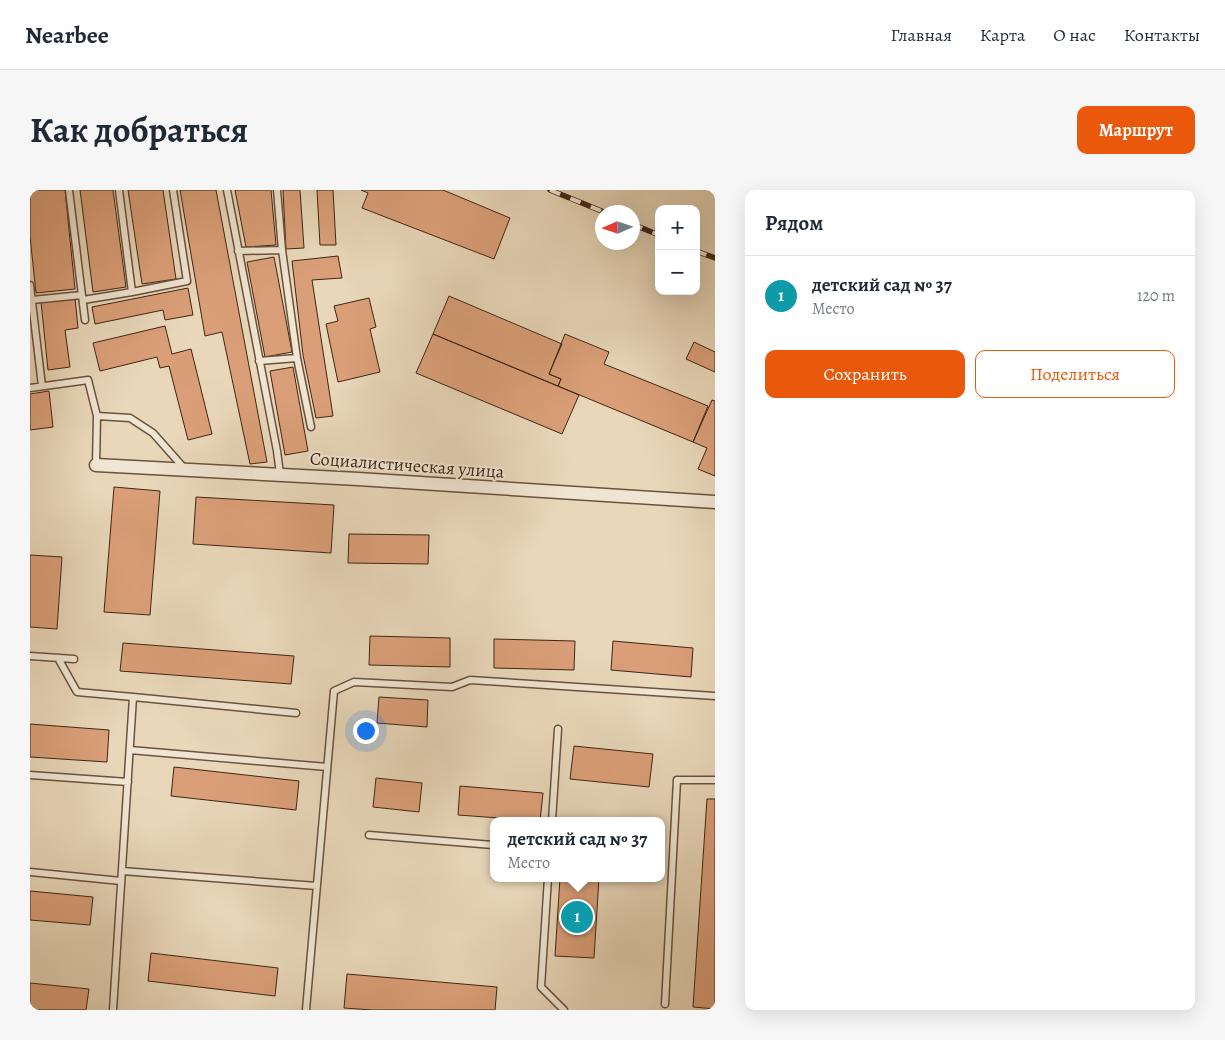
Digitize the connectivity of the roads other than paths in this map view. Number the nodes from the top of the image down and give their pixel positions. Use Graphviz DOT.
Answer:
graph roads {
  1 [pos="70,190"];
  2 [pos="119,190"];
  3 [pos="173,190"];
  4 [pos="227,190"];
  5 [pos="277,190"];
  6 [pos="282,250"];
  7 [pos="238,251"];
  8 [pos="30,285"];
  9 [pos="132,292"];
  10 [pos="83,298"];
  11 [pos="32,300"];
  12 [pos="85,320"];
  13 [pos="298,358"];
  14 [pos="259,361"];
  15 [pos="42,386"];
  16 [pos="30,388"];
  17 [pos="97,416"];
  18 [pos="311,427"];
  19 [pos="96,465"];
  20 [pos="184,469"];
  21 [pos="280,474"];
  22 [pos="715,502"];
  23 [pos="30,656"];
  24 [pos="58,658"];
  25 [pos="74,659"];
  26 [pos="715,696"];
  27 [pos="133,697"];
  28 [pos="296,713"];
  29 [pos="558,730"];
  30 [pos="130,750"];
  31 [pos="327,767"];
  32 [pos="30,775"];
  33 [pos="715,780"];
  34 [pos="128,782"];
  35 [pos="552,817"];
  36 [pos="370,836"];
  37 [pos="490,845"];
  38 [pos="30,872"];
  39 [pos="122,872"];
  40 [pos="122,880"];
  41 [pos="548,882"];
  42 [pos="317,886"];
  43 [pos="664,1004"];
  44 [pos="113,1010"];
  45 [pos="306,1010"];
  46 [pos="564,1010"];
  1 -- 10 [label="lane"];
  2 -- 9 [label="lane"];
  3 -- 9 [label="lane"];
  4 -- 7 [label="lane"];
  5 -- 6 [label="lane"];
  6 -- 7 [label="lane"];
  6 -- 13 [label="lane"];
  7 -- 14 [label="lane"];
  8 -- 11 [label="lane"];
  9 -- 10 [label="lane"];
  10 -- 11 [label="lane"];
  10 -- 12 [label="lane"];
  11 -- 15 [label="lane"];
  13 -- 14 [label="lane"];
  13 -- 18 [label="lane"];
  14 -- 21 [label="lane"];
  15 -- 16 [label="lane"];
  15 -- 17 [label="lane"];
  17 -- 19 [label="lane"];
  17 -- 20 [label="lane"];
  19 -- 20 [label="street, Социалистическая улица"];
  20 -- 21 [label="street, Социалистическая улица"];
  21 -- 22 [label="street, Социалистическая улица"];
  23 -- 24 [label="lane"];
  24 -- 25 [label="lane"];
  24 -- 27 [label="lane"];
  26 -- 31 [label="lane"];
  27 -- 28 [label="lane"];
  27 -- 30 [label="lane"];
  29 -- 35 [label="lane"];
  30 -- 31 [label="lane"];
  30 -- 34 [label="lane"];
  31 -- 42 [label="lane"];
  32 -- 34 [label="lane"];
  33 -- 43 [label="lane"];
  34 -- 39 [label="lane"];
  36 -- 37 [label="lane"];
  38 -- 40 [label="lane"];
  39 -- 40 [label="lane"];
  39 -- 42 [label="lane"];
  40 -- 44 [label="lane"];
  41 -- 46 [label="lane"];
  42 -- 45 [label="lane"];
}
